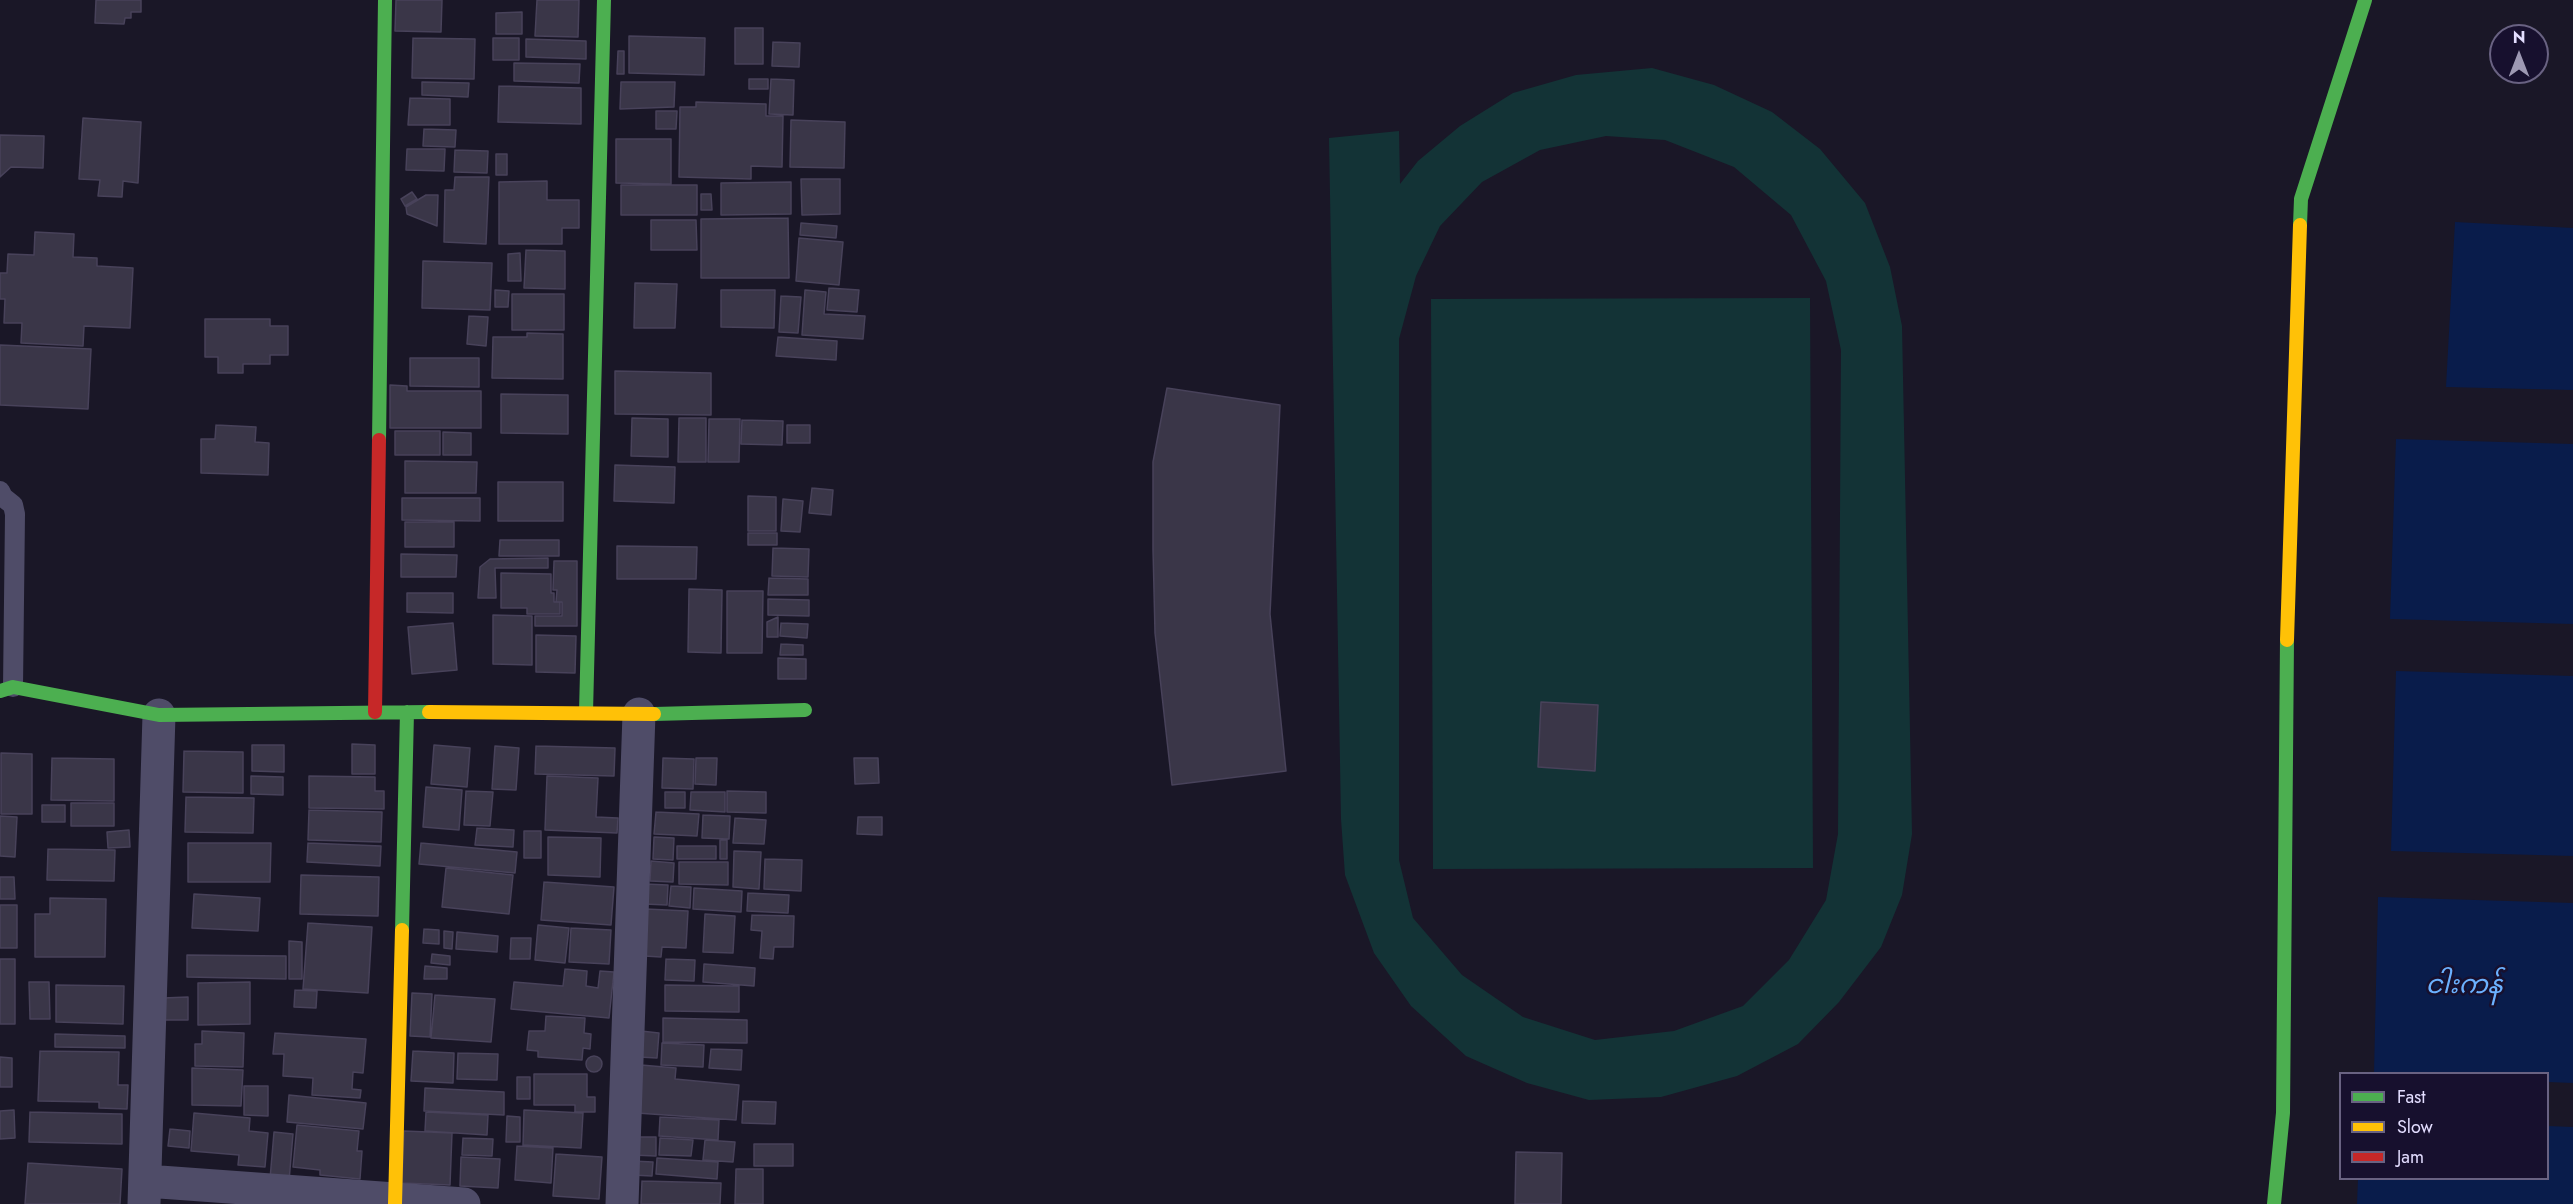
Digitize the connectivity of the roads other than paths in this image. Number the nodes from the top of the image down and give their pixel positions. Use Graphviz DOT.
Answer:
graph roads {
  1 [pos="385,0"];
  2 [pos="604,0"];
  3 [pos="2365,0"];
  4 [pos="0,491"];
  5 [pos="7,689"];
  6 [pos="805,710"];
  7 [pos="375,712"];
  8 [pos="407,712"];
  9 [pos="586,712"];
  10 [pos="639,714"];
  11 [pos="159,715"];
  12 [pos="145,1192"];
  13 [pos="395,1201"];
  14 [pos="464,1204"];
  15 [pos="622,1204"];
  16 [pos="2274,1204"];
  1 -- 7 [label="street"];
  2 -- 9 [label="street"];
  3 -- 16 [label="street"];
  4 -- 5 [label="lane"];
  5 -- 11 [label="street"];
  6 -- 10 [label="street"];
  7 -- 8 [label="street"];
  7 -- 11 [label="street"];
  8 -- 9 [label="street"];
  8 -- 13 [label="street"];
  9 -- 10 [label="street"];
  10 -- 15 [label="street"];
  11 -- 12 [label="street"];
  12 -- 13 [label="street"];
  13 -- 14 [label="street"];
}
